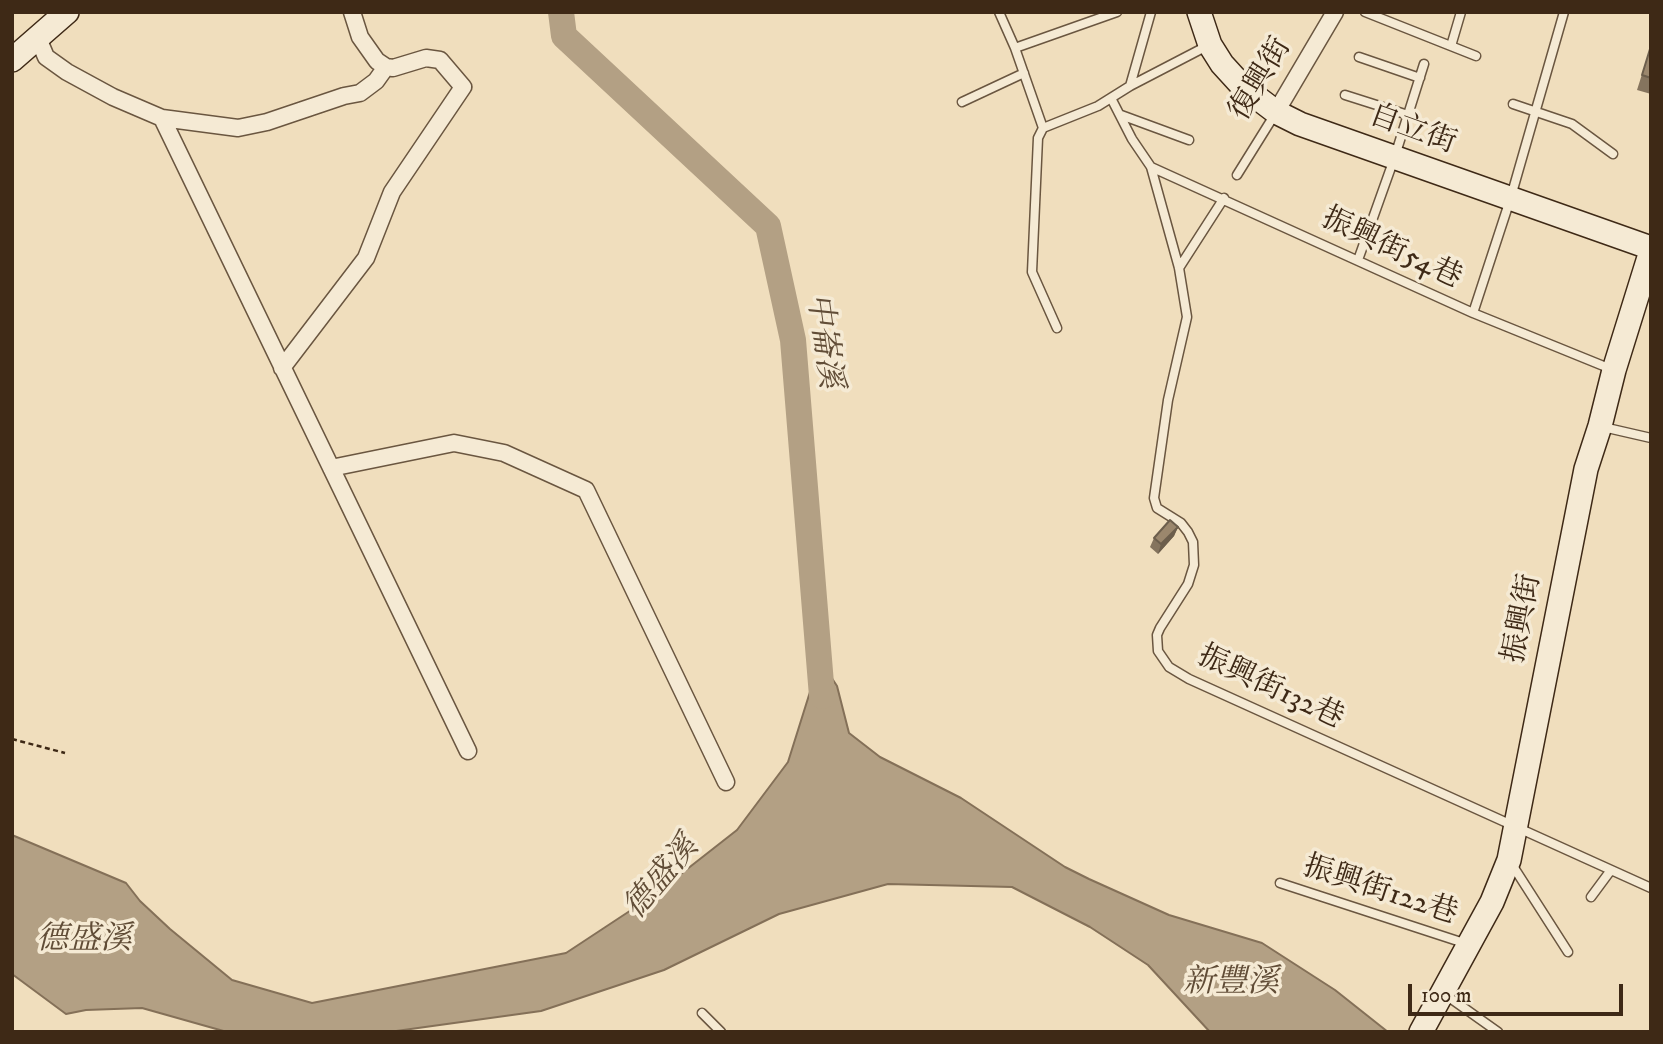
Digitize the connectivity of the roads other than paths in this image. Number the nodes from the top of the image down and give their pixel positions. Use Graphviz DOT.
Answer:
graph roads {
  1 [pos="67,12"];
  2 [pos="352,12"];
  3 [pos="999,12"];
  4 [pos="1117,12"];
  5 [pos="1151,12"];
  6 [pos="1199,12"];
  7 [pos="1335,12"];
  8 [pos="1365,12"];
  9 [pos="1461,12"];
  10 [pos="1564,12"];
  11 [pos="38,38"];
  12 [pos="1210,45"];
  13 [pos="1451,46"];
  14 [pos="1015,48"];
  15 [pos="1476,56"];
  16 [pos="1359,57"];
  17 [pos="12,60"];
  18 [pos="1424,64"];
  19 [pos="386,67"];
  20 [pos="1024,73"];
  21 [pos="1420,78"];
  22 [pos="1130,86"];
  23 [pos="1345,95"];
  24 [pos="1111,98"];
  25 [pos="962,102"];
  26 [pos="1513,104"];
  27 [pos="1535,110"];
  28 [pos="1276,112"];
  29 [pos="1408,114"];
  30 [pos="1121,115"];
  31 [pos="162,118"];
  32 [pos="1043,128"];
  33 [pos="1189,140"];
  34 [pos="1613,153"];
  35 [pos="1394,159"];
  36 [pos="1151,167"];
  37 [pos="1237,175"];
  38 [pos="1223,198"];
  39 [pos="1510,200"];
  40 [pos="1651,249"];
  41 [pos="1358,260"];
  42 [pos="1180,268"];
  43 [pos="1473,313"];
  44 [pos="1057,328"];
  45 [pos="282,368"];
  46 [pos="1614,370"];
  47 [pos="1600,426"];
  48 [pos="1651,439"];
  49 [pos="331,468"];
  50 [pos="468,751"];
  51 [pos="726,782"];
  52 [pos="1517,828"];
  53 [pos="1509,860"];
  54 [pos="1611,870"];
  55 [pos="1280,883"];
  56 [pos="1651,888"];
  57 [pos="1591,897"];
  58 [pos="1467,944"];
  59 [pos="1568,952"];
  60 [pos="1442,992"];
  61 [pos="702,1013"];
  62 [pos="721,1032"];
  63 [pos="1421,1032"];
  64 [pos="1498,1032"];
  1 -- 11 [label="street"];
  2 -- 19 [label="street"];
  3 -- 14 [label="lane"];
  4 -- 14 [label="lane"];
  5 -- 22 [label="lane"];
  6 -- 12 [label="street, 自立街"];
  7 -- 28 [label="street, 復興街"];
  8 -- 13 [label="lane"];
  9 -- 13 [label="lane"];
  10 -- 27 [label="lane"];
  11 -- 17 [label="street"];
  11 -- 31 [label="street"];
  12 -- 22 [label="lane"];
  12 -- 28 [label="street, 自立街"];
  13 -- 15 [label="lane"];
  14 -- 20 [label="lane"];
  16 -- 21 [label="lane"];
  18 -- 21 [label="lane"];
  19 -- 31 [label="street"];
  19 -- 45 [label="street"];
  20 -- 25 [label="lane"];
  20 -- 32 [label="lane"];
  21 -- 29 [label="lane"];
  22 -- 24 [label="lane"];
  23 -- 29 [label="lane"];
  24 -- 30 [label="lane"];
  24 -- 32 [label="lane"];
  26 -- 27 [label="lane"];
  27 -- 34 [label="lane"];
  27 -- 39 [label="lane"];
  28 -- 35 [label="street, 自立街"];
  28 -- 37 [label="lane, 復興街"];
  29 -- 35 [label="lane"];
  30 -- 33 [label="lane"];
  30 -- 36 [label="lane"];
  31 -- 45 [label="street"];
  32 -- 44 [label="lane"];
  35 -- 39 [label="street, 自立街"];
  35 -- 41 [label="lane"];
  36 -- 38 [label="lane, 振興街54巷"];
  36 -- 42 [label="lane"];
  38 -- 41 [label="lane, 振興街54巷"];
  38 -- 42 [label="lane"];
  39 -- 40 [label="street, 自立街"];
  39 -- 43 [label="lane"];
  40 -- 46 [label="street, 振興街"];
  41 -- 43 [label="lane, 振興街54巷"];
  42 -- 52 [label="lane, 振興街132巷"];
  43 -- 46 [label="lane, 振興街54巷"];
  45 -- 49 [label="street"];
  46 -- 47 [label="street, 振興街"];
  47 -- 48 [label="lane"];
  47 -- 52 [label="street, 振興街"];
  49 -- 50 [label="street"];
  49 -- 51 [label="street"];
  52 -- 53 [label="street, 振興街"];
  52 -- 54 [label="lane"];
  53 -- 58 [label="street, 振興街"];
  53 -- 59 [label="lane"];
  54 -- 56 [label="lane"];
  54 -- 57 [label="lane"];
  55 -- 58 [label="lane, 振興街122巷"];
  58 -- 60 [label="street, 振興街"];
  60 -- 63 [label="street, 振興街"];
  60 -- 64 [label="lane"];
  61 -- 62 [label="lane"];
}
